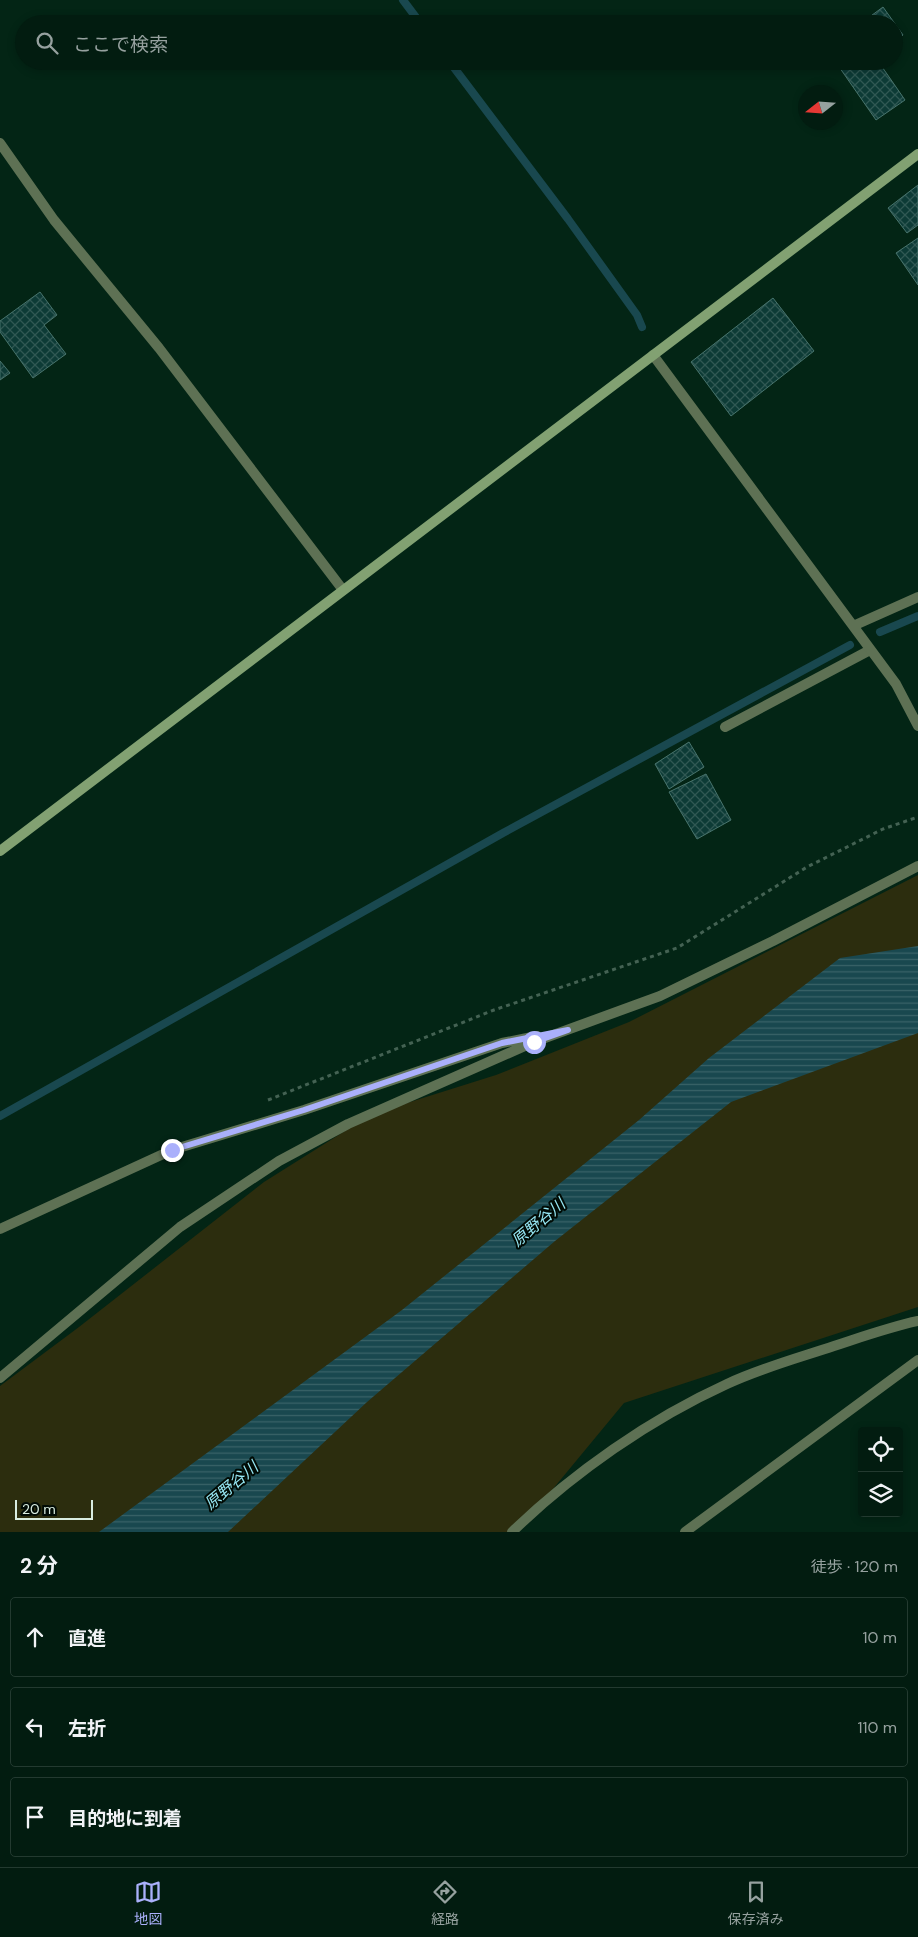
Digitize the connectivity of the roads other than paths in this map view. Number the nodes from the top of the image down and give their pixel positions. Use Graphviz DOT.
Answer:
graph roads {
  1 [pos="0,143"];
  2 [pos="918,154"];
  3 [pos="652,355"];
  4 [pos="343,590"];
  5 [pos="918,597"];
  6 [pos="853,626"];
  7 [pos="870,650"];
  8 [pos="918,726"];
  9 [pos="725,727"];
  10 [pos="0,851"];
  11 [pos="918,866"];
  12 [pos="568,1030"];
  13 [pos="0,1229"];
  14 [pos="918,1321"];
  15 [pos="918,1360"];
  16 [pos="0,1378"];
  17 [pos="512,1532"];
  18 [pos="685,1532"];
  1 -- 4 [label="street"];
  2 -- 3 [label="street"];
  3 -- 4 [label="street"];
  3 -- 6 [label="street"];
  4 -- 10 [label="street"];
  5 -- 6 [label="street"];
  6 -- 7 [label="street"];
  7 -- 8 [label="street"];
  7 -- 9 [label="street"];
  11 -- 12 [label="street"];
  12 -- 13 [label="street"];
  12 -- 16 [label="street"];
  14 -- 17 [label="street"];
  15 -- 18 [label="street"];
}
